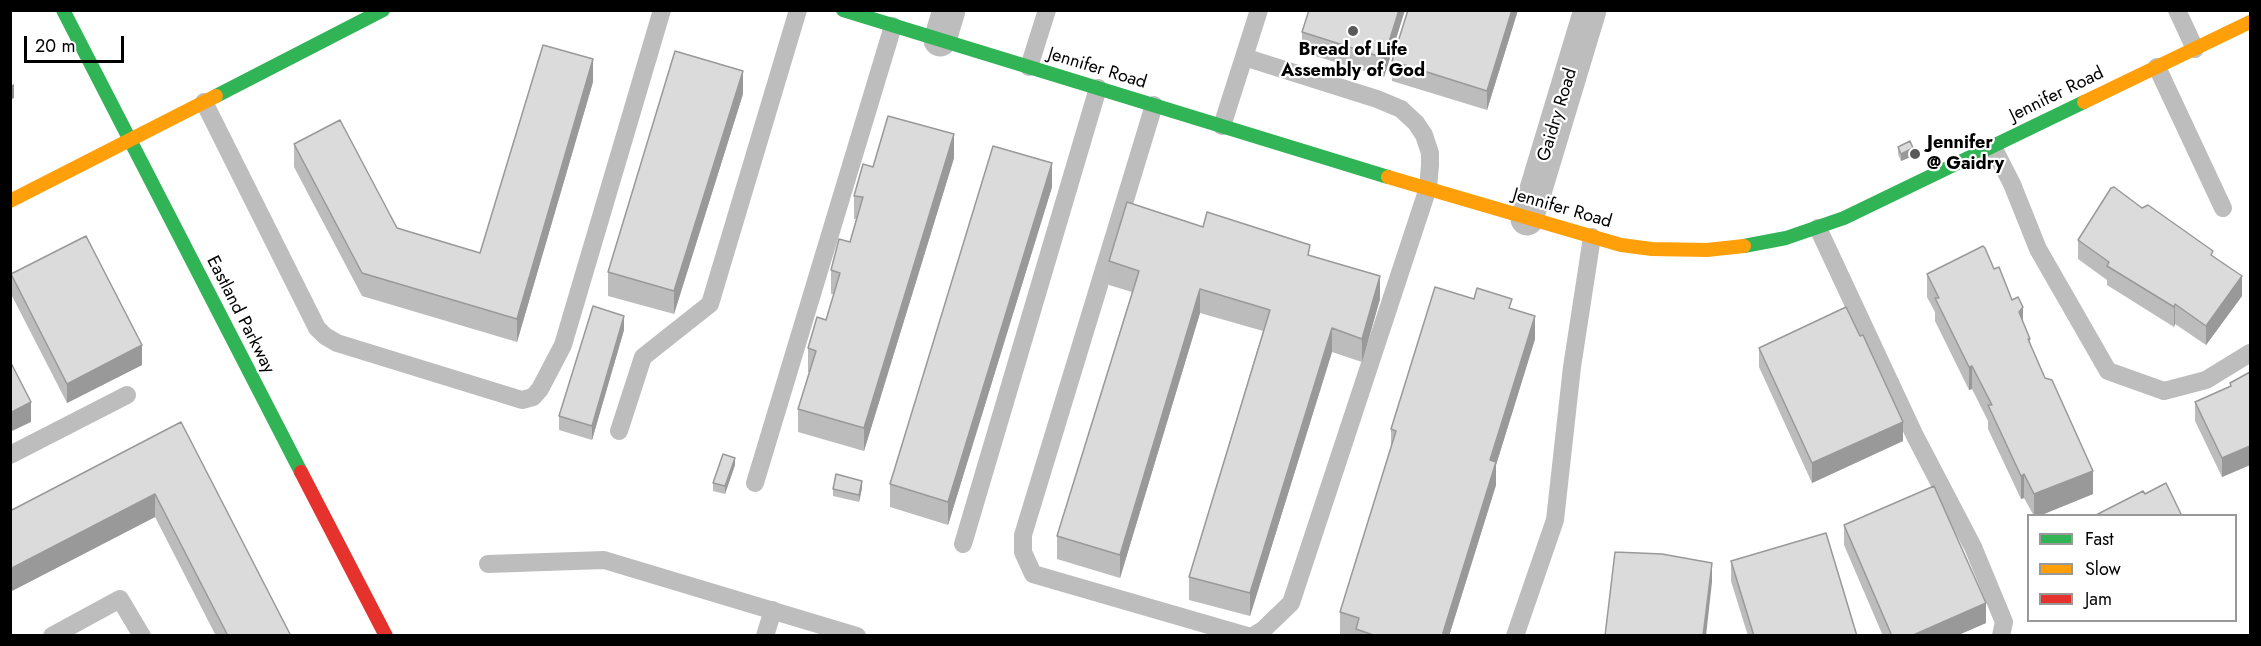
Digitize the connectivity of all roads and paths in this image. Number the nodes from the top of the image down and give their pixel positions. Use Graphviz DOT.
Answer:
graph roads {
  1 [pos="63,10"];
  2 [pos="383,10"];
  3 [pos="662,10"];
  4 [pos="798,10"];
  5 [pos="843,10"];
  6 [pos="1047,10"];
  7 [pos="1259,10"];
  8 [pos="1590,10"];
  9 [pos="2177,10"];
  10 [pos="2250,22"];
  11 [pos="945,25"];
  12 [pos="893,26"];
  13 [pos="2195,49"];
  14 [pos="1244,57"];
  15 [pos="1029,67"];
  16 [pos="2157,67"];
  17 [pos="1098,88"];
  18 [pos="204,102"];
  19 [pos="1154,105"];
  20 [pos="1222,126"];
  21 [pos="129,140"];
  22 [pos="1993,147"];
  23 [pos="1428,188"];
  24 [pos="10,201"];
  25 [pos="2223,208"];
  26 [pos="1527,219"];
  27 [pos="1818,228"];
  28 [pos="1592,237"];
  29 [pos="2250,353"];
  30 [pos="127,395"];
  31 [pos="619,431"];
  32 [pos="10,455"];
  33 [pos="754,483"];
  34 [pos="963,544"];
  35 [pos="488,564"];
  36 [pos="773,610"];
  37 [pos="52,636"];
  38 [pos="142,636"];
  39 [pos="386,636"];
  40 [pos="765,636"];
  41 [pos="856,636"];
  42 [pos="1247,636"];
  43 [pos="1253,636"];
  44 [pos="1515,636"];
  45 [pos="2001,636"];
  1 -- 21 [label="street, Eastland Parkway"];
  2 -- 18 [label="street"];
  3 -- 18 [label="lane"];
  4 -- 31 [label="lane"];
  5 -- 12 [label="street, Jennifer Road"];
  6 -- 15 [label="lane"];
  7 -- 14 [label="lane"];
  8 -- 26 [label="street, Gaidry Road"];
  9 -- 13 [label="lane"];
  10 -- 13 [label="street, Jennifer Road"];
  11 -- 12 [label="street, Jennifer Road"];
  11 -- 15 [label="street, Jennifer Road"];
  12 -- 33 [label="lane"];
  13 -- 16 [label="street, Jennifer Road"];
  14 -- 20 [label="lane"];
  14 -- 23 [label="lane"];
  15 -- 17 [label="street, Jennifer Road"];
  16 -- 22 [label="street, Jennifer Road"];
  16 -- 25 [label="lane"];
  17 -- 19 [label="street, Jennifer Road"];
  17 -- 34 [label="lane"];
  18 -- 21 [label="street"];
  19 -- 20 [label="street, Jennifer Road"];
  19 -- 42 [label="lane"];
  20 -- 23 [label="street, Jennifer Road"];
  21 -- 24 [label="street"];
  21 -- 39 [label="street, Eastland Parkway"];
  22 -- 27 [label="street, Jennifer Road"];
  22 -- 29 [label="lane"];
  23 -- 26 [label="street, Jennifer Road"];
  23 -- 43 [label="lane"];
  26 -- 28 [label="street, Jennifer Road"];
  27 -- 28 [label="street, Jennifer Road"];
  27 -- 45 [label="lane"];
  28 -- 44 [label="lane"];
  30 -- 32 [label="lane"];
  35 -- 36 [label="lane"];
  36 -- 40 [label="lane"];
  36 -- 41 [label="lane"];
  37 -- 38 [label="lane"];
}
